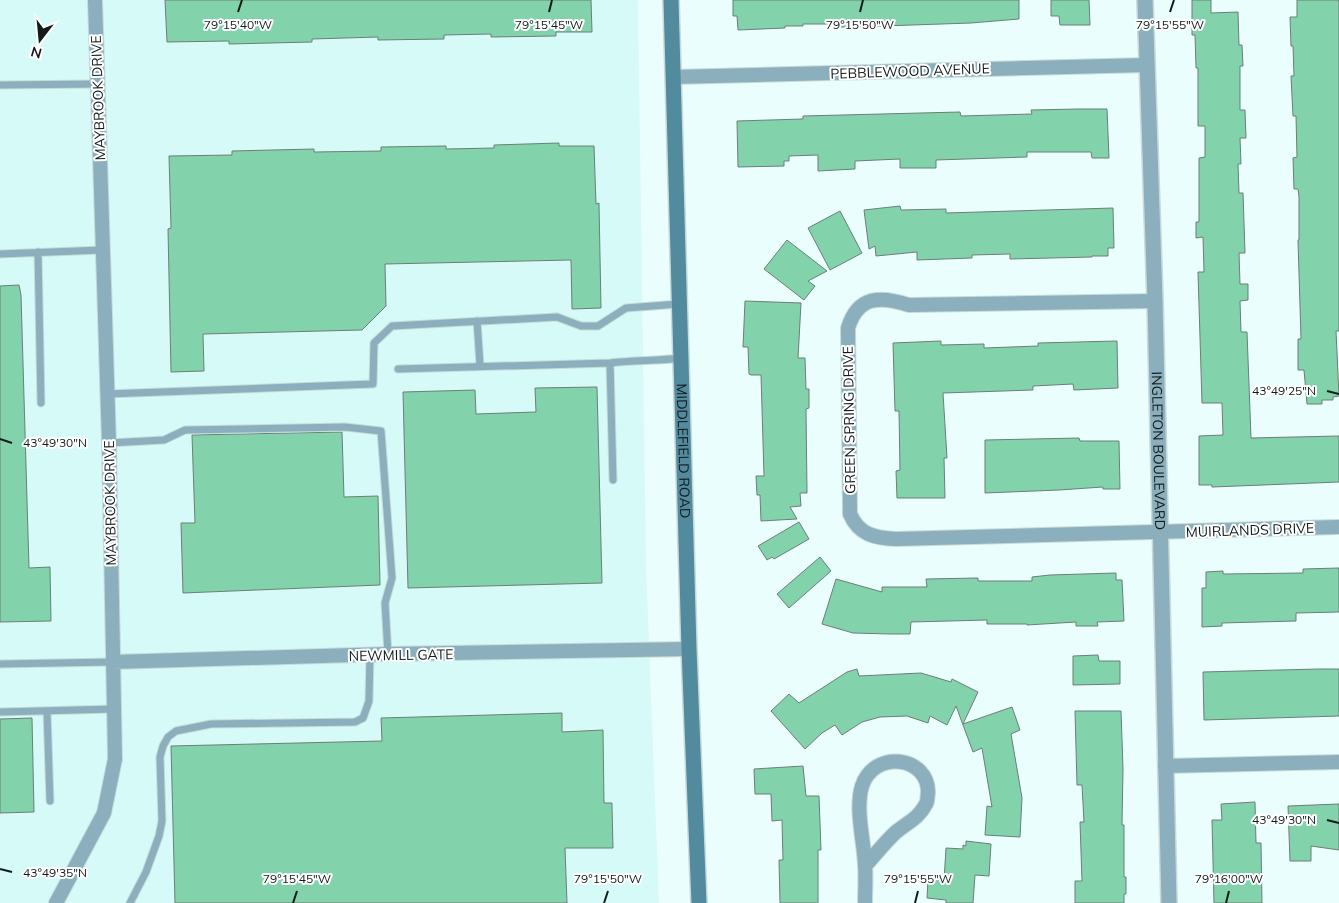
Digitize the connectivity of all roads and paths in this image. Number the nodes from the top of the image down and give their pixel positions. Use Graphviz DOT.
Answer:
graph roads {
  1 [pos="96,0"];
  2 [pos="671,0"];
  3 [pos="1145,0"];
  4 [pos="1147,65"];
  5 [pos="673,77"];
  6 [pos="97,84"];
  7 [pos="0,85"];
  8 [pos="102,250"];
  9 [pos="38,252"];
  10 [pos="0,254"];
  11 [pos="1155,301"];
  12 [pos="679,304"];
  13 [pos="477,321"];
  14 [pos="680,358"];
  15 [pos="610,363"];
  16 [pos="480,365"];
  17 [pos="398,369"];
  18 [pos="107,394"];
  19 [pos="41,403"];
  20 [pos="108,443"];
  21 [pos="613,480"];
  22 [pos="1339,527"];
  23 [pos="1160,532"];
  24 [pos="689,649"];
  25 [pos="388,654"];
  26 [pos="370,655"];
  27 [pos="112,662"];
  28 [pos="0,664"];
  29 [pos="114,709"];
  30 [pos="47,711"];
  31 [pos="0,712"];
  32 [pos="1339,762"];
  33 [pos="1165,766"];
  34 [pos="50,801"];
  35 [pos="865,866"];
  36 [pos="56,903"];
  37 [pos="130,903"];
  38 [pos="699,903"];
  39 [pos="865,903"];
  40 [pos="1169,903"];
  1 -- 6 [label="street, MAYBROOK DRIVE"];
  2 -- 5 [label="main road, MIDDLEFIELD ROAD"];
  3 -- 4 [label="street, INGLETON BOULEVARD"];
  4 -- 5 [label="street, PEBBLEWOOD AVENUE"];
  4 -- 11 [label="street, INGLETON BOULEVARD"];
  5 -- 12 [label="main road, MIDDLEFIELD ROAD"];
  6 -- 7 [label="lane"];
  6 -- 8 [label="street, MAYBROOK DRIVE"];
  8 -- 9 [label="lane"];
  8 -- 18 [label="street, MAYBROOK DRIVE"];
  9 -- 10 [label="lane"];
  9 -- 19 [label="lane"];
  11 -- 23 [label="street, INGLETON BOULEVARD"];
  11 -- 23 [label="street, GREEN SPRING DRIVE"];
  12 -- 13 [label="lane"];
  12 -- 14 [label="main road, MIDDLEFIELD ROAD"];
  13 -- 16 [label="lane"];
  13 -- 18 [label="lane"];
  14 -- 15 [label="lane"];
  14 -- 24 [label="main road, MIDDLEFIELD ROAD"];
  15 -- 16 [label="lane"];
  15 -- 21 [label="lane"];
  16 -- 17 [label="lane"];
  18 -- 20 [label="street, MAYBROOK DRIVE"];
  20 -- 25 [label="lane"];
  20 -- 27 [label="street, MAYBROOK DRIVE"];
  22 -- 23 [label="street, MUIRLANDS DRIVE"];
  23 -- 33 [label="street, INGLETON BOULEVARD"];
  24 -- 25 [label="street, NEWMILL GATE"];
  24 -- 38 [label="main road, MIDDLEFIELD ROAD"];
  25 -- 26 [label="street, NEWMILL GATE"];
  26 -- 27 [label="street, NEWMILL GATE"];
  26 -- 37 [label="lane"];
  27 -- 28 [label="lane"];
  27 -- 29 [label="street, MAYBROOK DRIVE"];
  29 -- 30 [label="lane"];
  29 -- 36 [label="street, MAYBROOK DRIVE"];
  30 -- 31 [label="lane"];
  30 -- 34 [label="lane"];
  32 -- 33 [label="street"];
  33 -- 40 [label="street, INGLETON BOULEVARD"];
  35 -- 35 [label="street"];
  35 -- 39 [label="street"];
}
